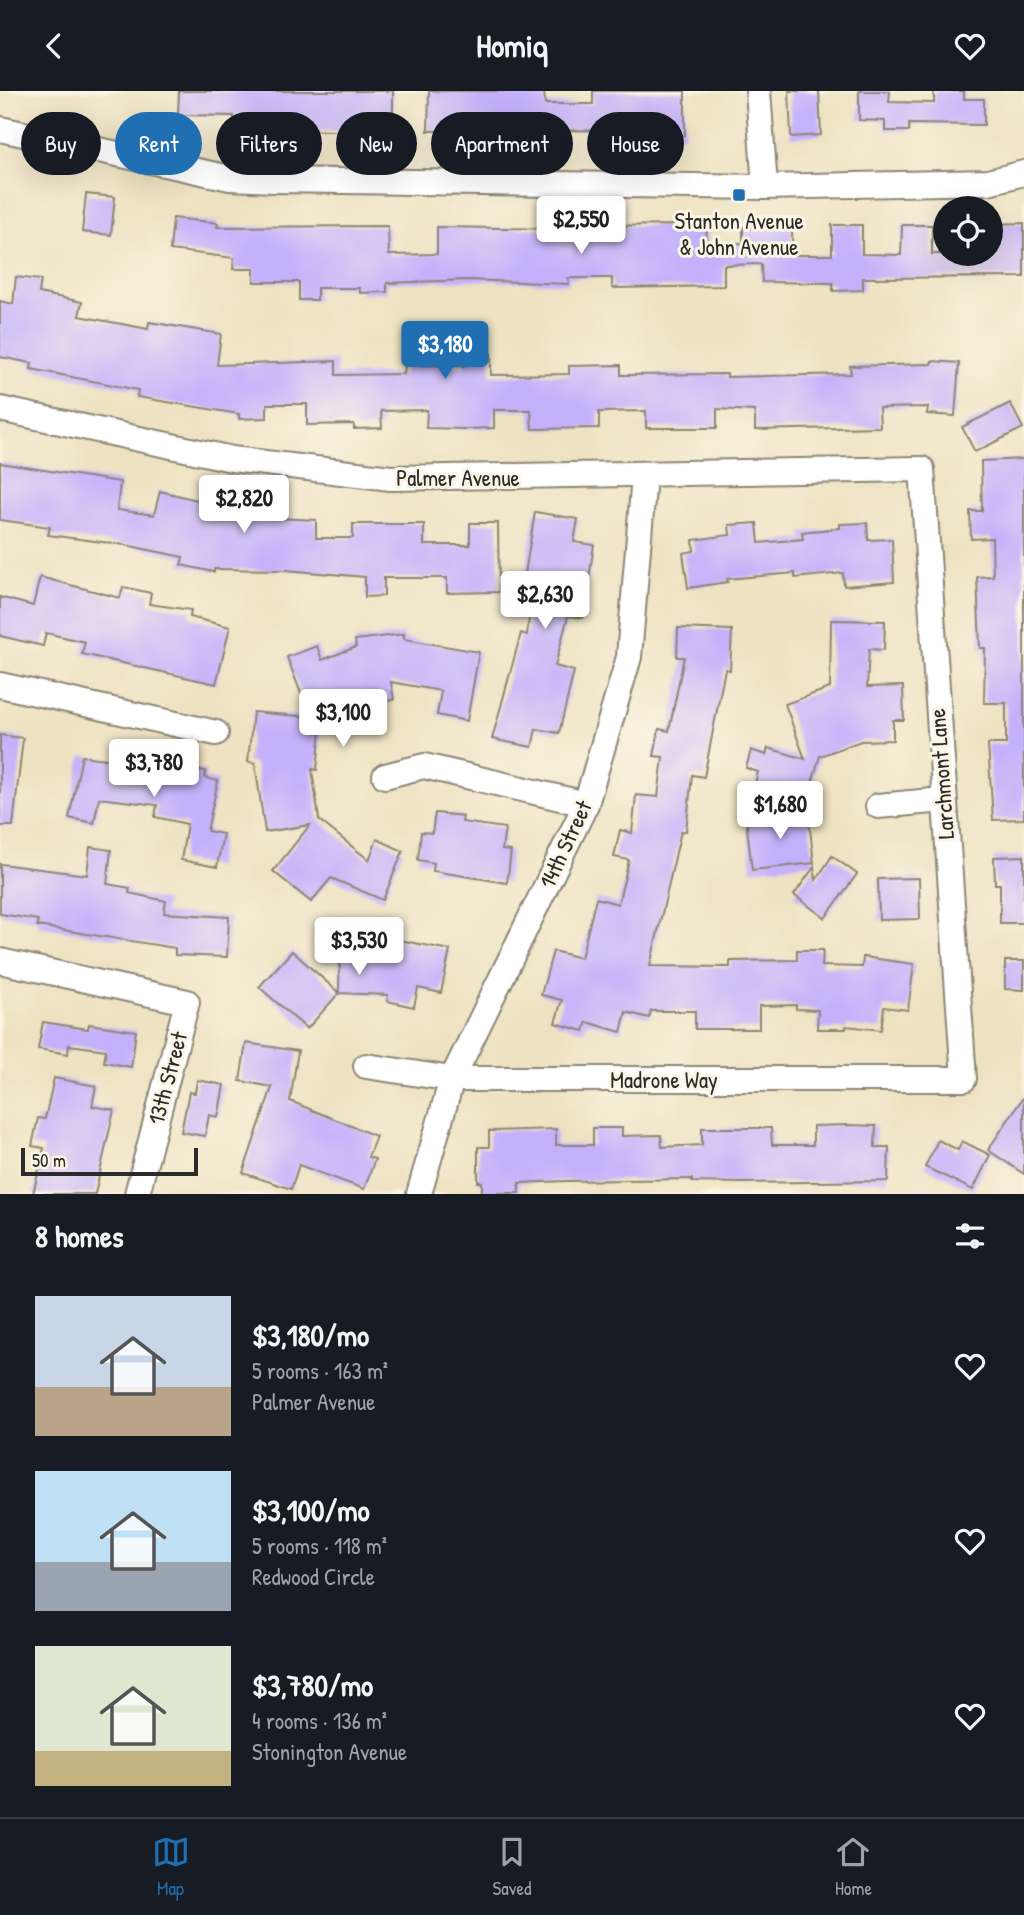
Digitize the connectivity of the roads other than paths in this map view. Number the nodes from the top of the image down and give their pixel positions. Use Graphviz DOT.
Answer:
graph roads {
  1 [pos="758,91"];
  2 [pos="0,129"];
  3 [pos="1024,173"];
  4 [pos="765,187"];
  5 [pos="0,409"];
  6 [pos="922,469"];
  7 [pos="645,476"];
  8 [pos="0,685"];
  9 [pos="216,733"];
  10 [pos="385,776"];
  11 [pos="943,800"];
  12 [pos="586,804"];
  13 [pos="878,806"];
  14 [pos="0,961"];
  15 [pos="366,1066"];
  16 [pos="452,1079"];
  17 [pos="964,1079"];
  18 [pos="137,1194"];
  19 [pos="419,1194"];
  1 -- 4 [label="street"];
  2 -- 4 [label="street"];
  3 -- 4 [label="street"];
  5 -- 7 [label="street, Palmer Avenue"];
  6 -- 7 [label="street, Palmer Avenue"];
  6 -- 11 [label="street, Larchmont Lane"];
  7 -- 12 [label="street, 14th Street"];
  8 -- 9 [label="street"];
  10 -- 12 [label="street"];
  11 -- 13 [label="street"];
  11 -- 17 [label="street, Larchmont Lane"];
  12 -- 16 [label="street, 14th Street"];
  14 -- 18 [label="street, 13th Street"];
  15 -- 16 [label="street, Madrone Way"];
  16 -- 17 [label="street, Madrone Way"];
  16 -- 19 [label="street, 14th Street"];
}
